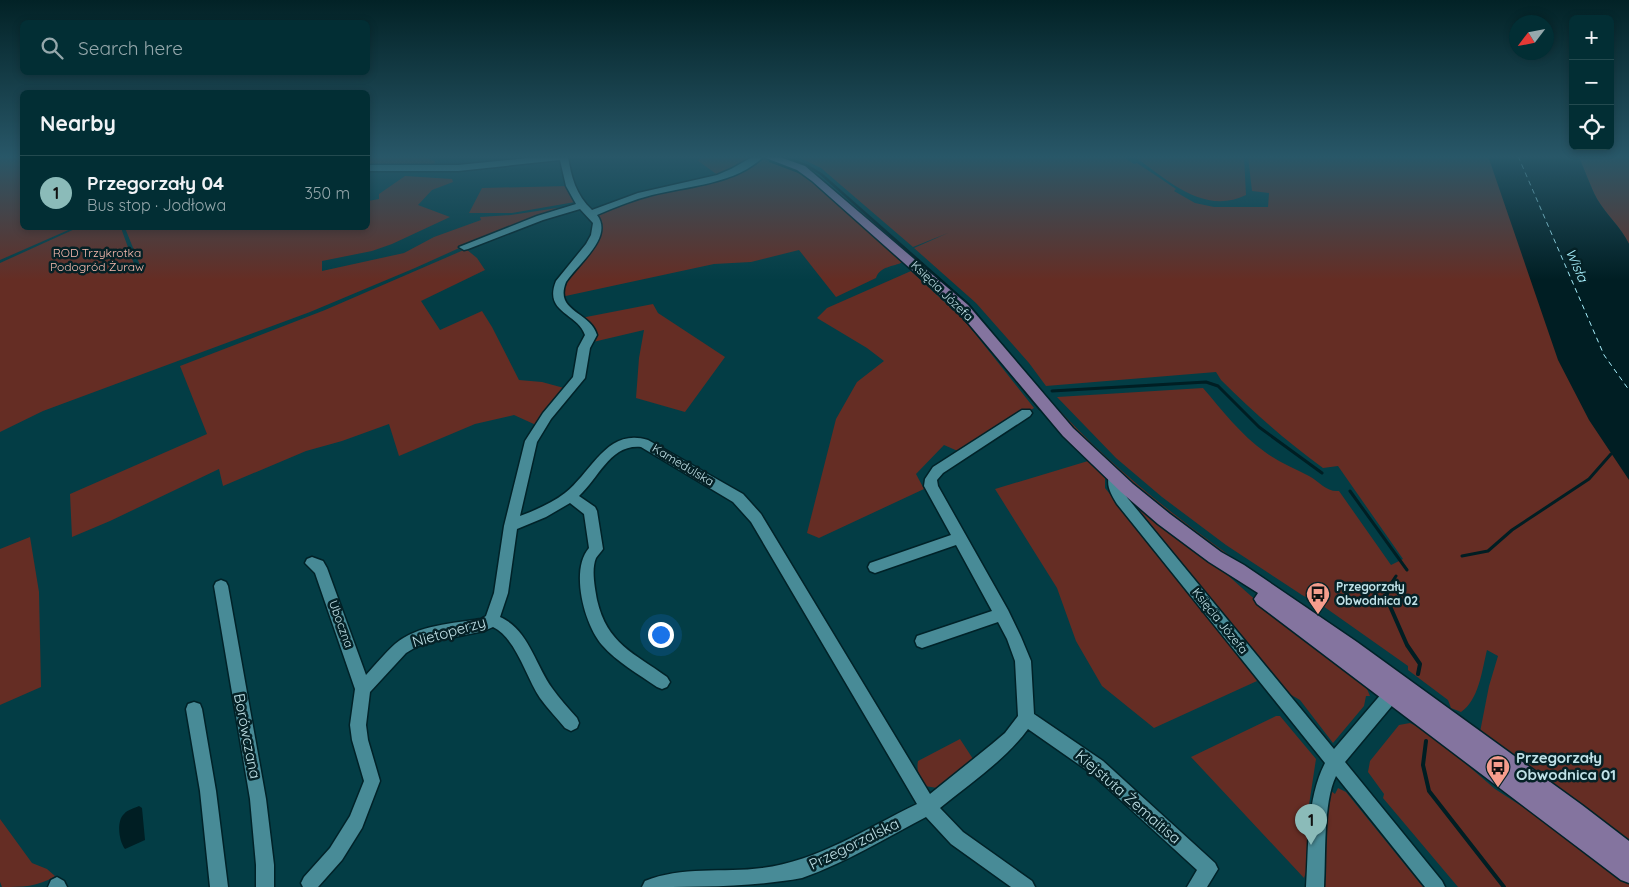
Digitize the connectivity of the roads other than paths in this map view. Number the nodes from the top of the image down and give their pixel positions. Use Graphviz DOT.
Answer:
graph roads {
  1 [pos="578,197"];
  2 [pos="639,197"];
  3 [pos="837,197"];
  4 [pos="582,205"];
  5 [pos="593,217"];
  6 [pos="464,247"];
  7 [pos="1026,413"];
  8 [pos="1115,477"];
  9 [pos="570,496"];
  10 [pos="511,526"];
  11 [pos="959,538"];
  12 [pos="312,563"];
  13 [pos="875,567"];
  14 [pos="221,586"];
  15 [pos="1003,614"];
  16 [pos="492,620"];
  17 [pos="922,641"];
  18 [pos="662,682"];
  19 [pos="364,689"];
  20 [pos="1396,690"];
  21 [pos="194,709"];
  22 [pos="1026,718"];
  23 [pos="570,723"];
  24 [pos="1334,762"];
  25 [pos="928,807"];
  26 [pos="1629,854"];
  27 [pos="1629,872"];
  28 [pos="310,883"];
  29 [pos="219,887"];
  30 [pos="265,887"];
  31 [pos="651,887"];
  32 [pos="1026,887"];
  33 [pos="1196,887"];
  34 [pos="1315,887"];
  35 [pos="1436,887"];
  1 -- 4 [label="street"];
  2 -- 5 [label="street"];
  3 -- 8 [label="main road, Księcia Józefa"];
  4 -- 5 [label="street"];
  4 -- 6 [label="street"];
  5 -- 10 [label="street"];
  7 -- 11 [label="street"];
  8 -- 20 [label="main road, Księcia Józefa"];
  8 -- 24 [label="street, Księcia Józefa"];
  9 -- 10 [label="street, Kamedulska"];
  9 -- 18 [label="street"];
  9 -- 25 [label="street, Kamedulska"];
  10 -- 16 [label="street, Nietoperzy"];
  11 -- 13 [label="street"];
  11 -- 15 [label="street"];
  12 -- 19 [label="street, Uboczna"];
  14 -- 30 [label="street, Borówczana"];
  15 -- 17 [label="street"];
  15 -- 22 [label="street"];
  16 -- 19 [label="street, Nietoperzy"];
  16 -- 23 [label="street"];
  19 -- 28 [label="street"];
  20 -- 24 [label="street"];
  20 -- 26 [label="main road, Księcia Józefa"];
  20 -- 27 [label="main road"];
  21 -- 29 [label="street"];
  22 -- 25 [label="street, Przegorzalska"];
  22 -- 33 [label="street, Kiejstuta Żemaitisa"];
  24 -- 34 [label="street"];
  24 -- 35 [label="street, Księcia Józefa"];
  25 -- 31 [label="street, Przegorzalska"];
  25 -- 32 [label="street"];
}
